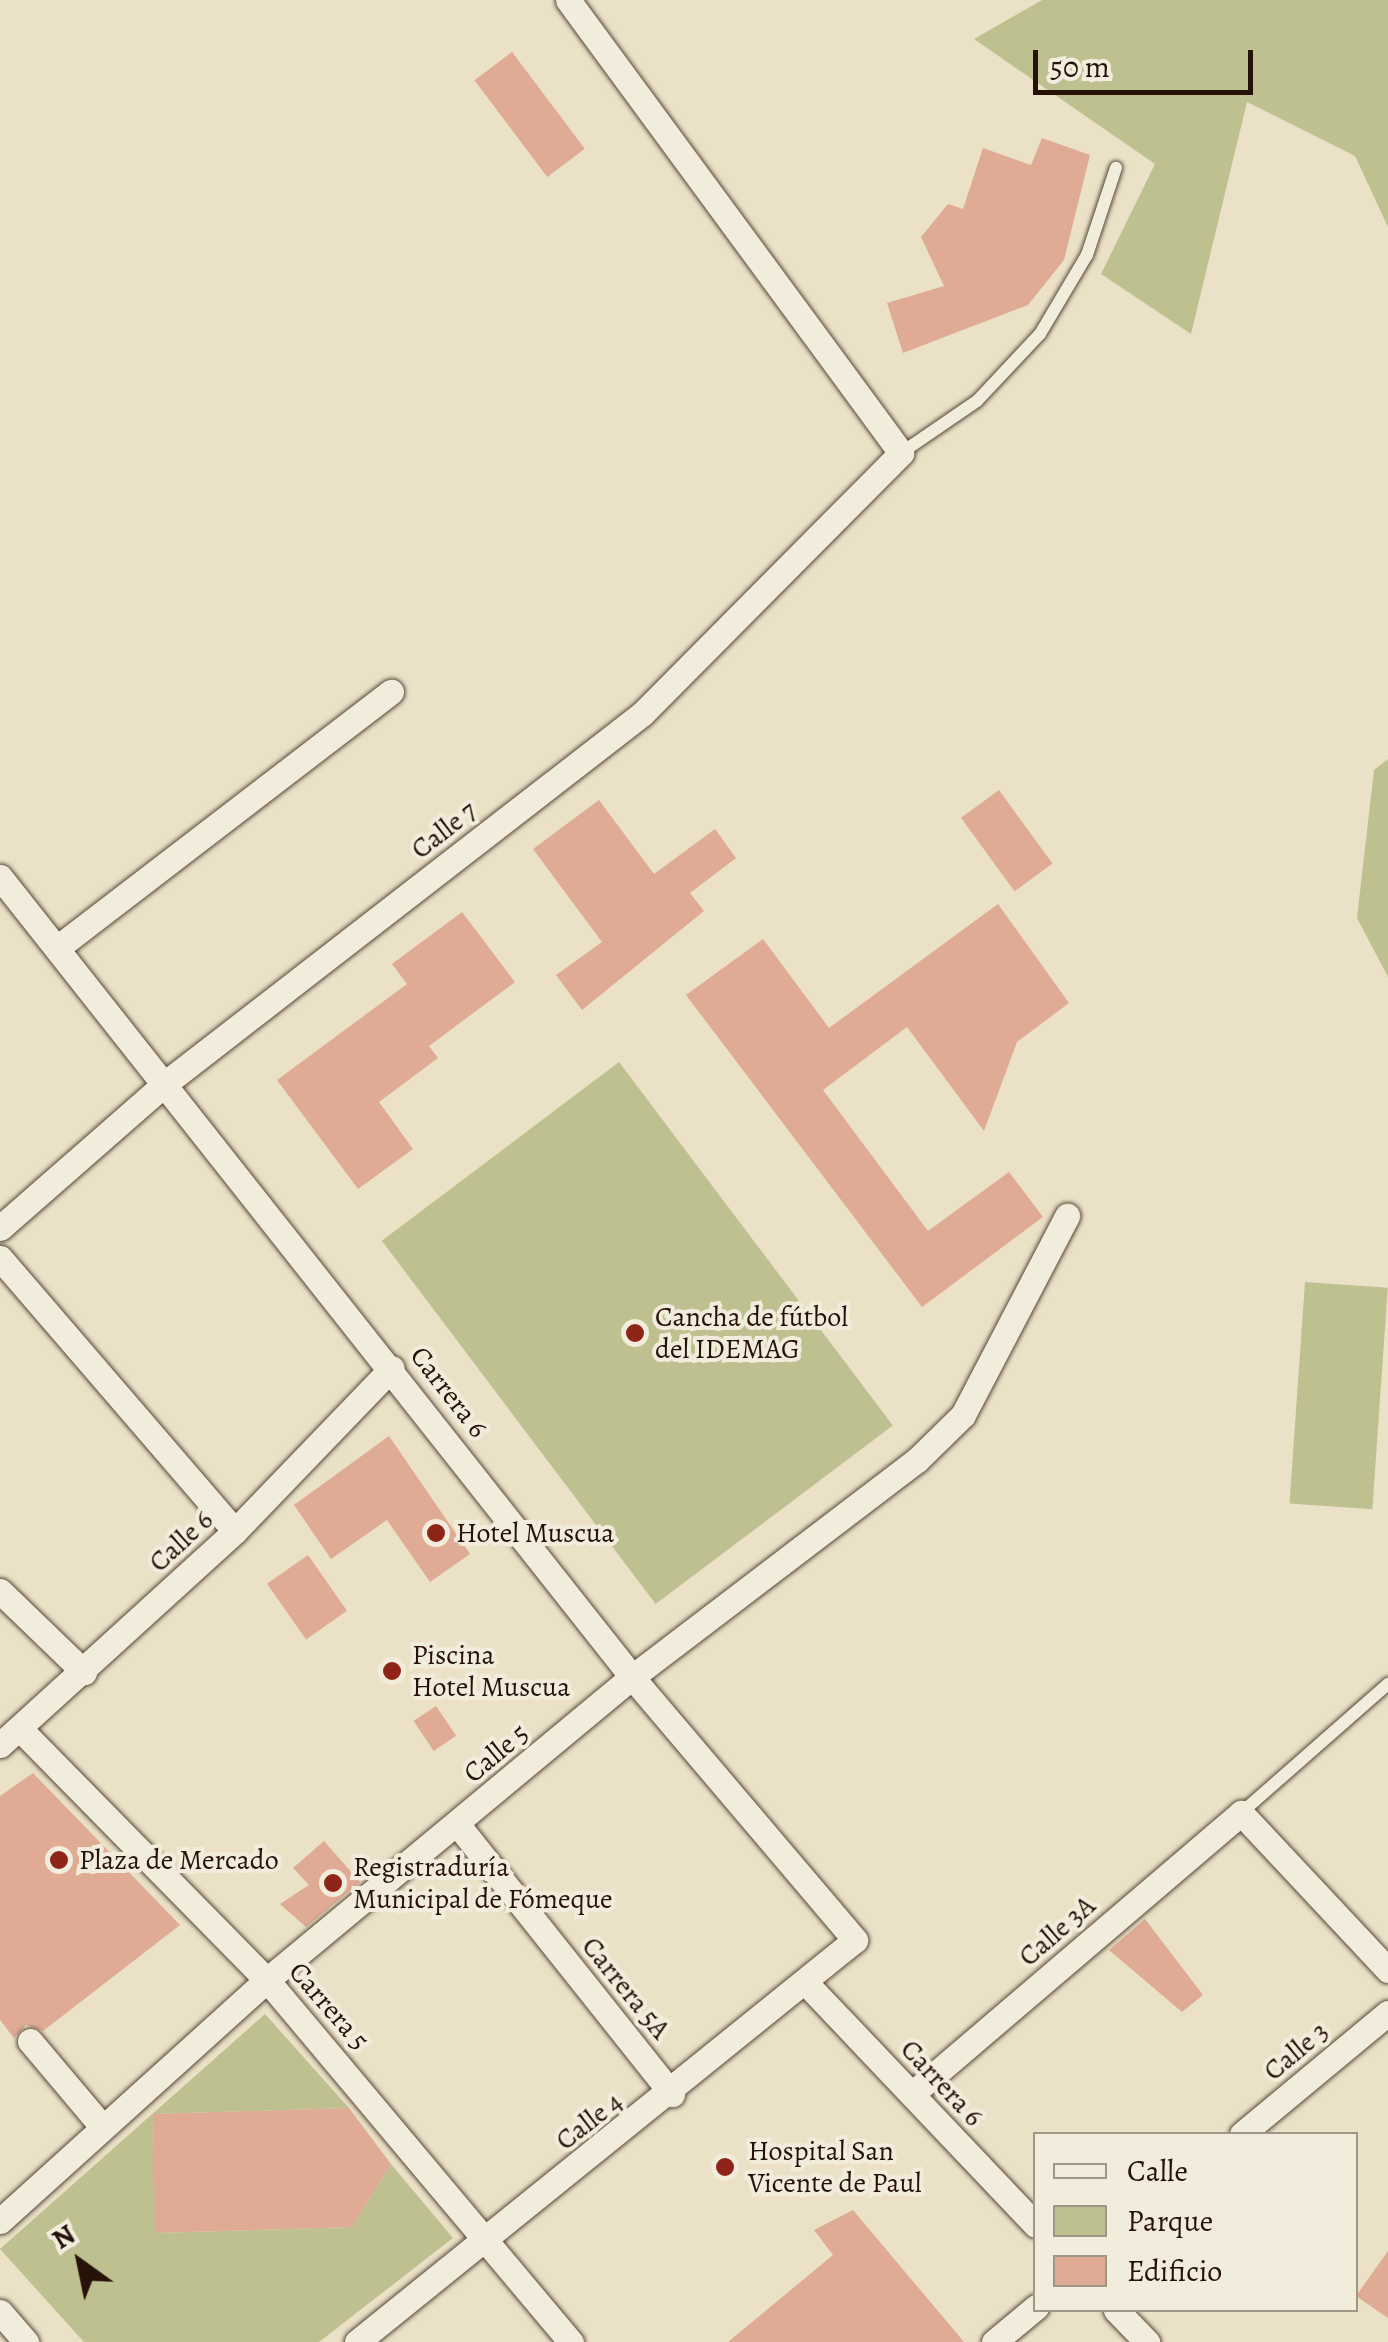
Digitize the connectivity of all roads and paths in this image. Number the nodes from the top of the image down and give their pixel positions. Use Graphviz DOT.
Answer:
graph roads {
  1 [pos="568,0"];
  2 [pos="1116,168"];
  3 [pos="901,453"];
  4 [pos="392,692"];
  5 [pos="0,877"];
  6 [pos="57,948"];
  7 [pos="167,1082"];
  8 [pos="1067,1216"];
  9 [pos="0,1228"];
  10 [pos="0,1258"];
  11 [pos="392,1368"];
  12 [pos="235,1531"];
  13 [pos="0,1591"];
  14 [pos="84,1672"];
  15 [pos="632,1677"];
  16 [pos="1388,1684"];
  17 [pos="10,1737"];
  18 [pos="1241,1813"];
  19 [pos="458,1825"];
  20 [pos="854,1940"];
  21 [pos="1388,1970"];
  22 [pos="268,1980"];
  23 [pos="805,1982"];
  24 [pos="1388,2013"];
  25 [pos="30,2041"];
  26 [pos="672,2094"];
  27 [pos="912,2094"];
  28 [pos="100,2124"];
  29 [pos="1244,2132"];
  30 [pos="0,2220"];
  31 [pos="1033,2222"];
  32 [pos="488,2239"];
  33 [pos="1033,2310"];
  34 [pos="0,2312"];
  35 [pos="1118,2312"];
  36 [pos="362,2340"];
  37 [pos="26,2342"];
  38 [pos="571,2342"];
  39 [pos="994,2342"];
  40 [pos="1146,2342"];
  1 -- 3 [label="street"];
  2 -- 3 [label="lane"];
  3 -- 7 [label="street, Calle 7"];
  4 -- 6 [label="street"];
  5 -- 6 [label="street, Carrera 6"];
  6 -- 7 [label="street, Carrera 6"];
  7 -- 9 [label="street, Calle 7"];
  7 -- 11 [label="street, Carrera 6"];
  8 -- 15 [label="street, Calle 5"];
  10 -- 12 [label="street"];
  11 -- 12 [label="street, Calle 6"];
  11 -- 15 [label="street, Carrera 6"];
  12 -- 14 [label="street, Calle 6"];
  13 -- 14 [label="street"];
  14 -- 17 [label="street, Calle 6"];
  15 -- 19 [label="street, Calle 5"];
  15 -- 20 [label="street, Carrera 6"];
  16 -- 18 [label="lane"];
  17 -- 22 [label="street, Carrera 5"];
  18 -- 21 [label="street"];
  18 -- 27 [label="street, Calle 3A"];
  19 -- 22 [label="street, Calle 5"];
  19 -- 26 [label="street, Carrera 5A"];
  20 -- 23 [label="street, Calle 4"];
  22 -- 28 [label="street, Calle 5"];
  22 -- 32 [label="street, Carrera 5"];
  23 -- 26 [label="street, Calle 4"];
  23 -- 27 [label="street, Carrera 6"];
  24 -- 29 [label="street, Calle 3"];
  25 -- 28 [label="street"];
  26 -- 32 [label="street, Calle 4"];
  27 -- 31 [label="street, Carrera 6"];
  28 -- 30 [label="street, Calle 5"];
  32 -- 36 [label="street, Calle 4"];
  32 -- 38 [label="street, Carrera 5"];
  33 -- 39 [label="street"];
  34 -- 37 [label="street"];
  35 -- 40 [label="street"];
}
